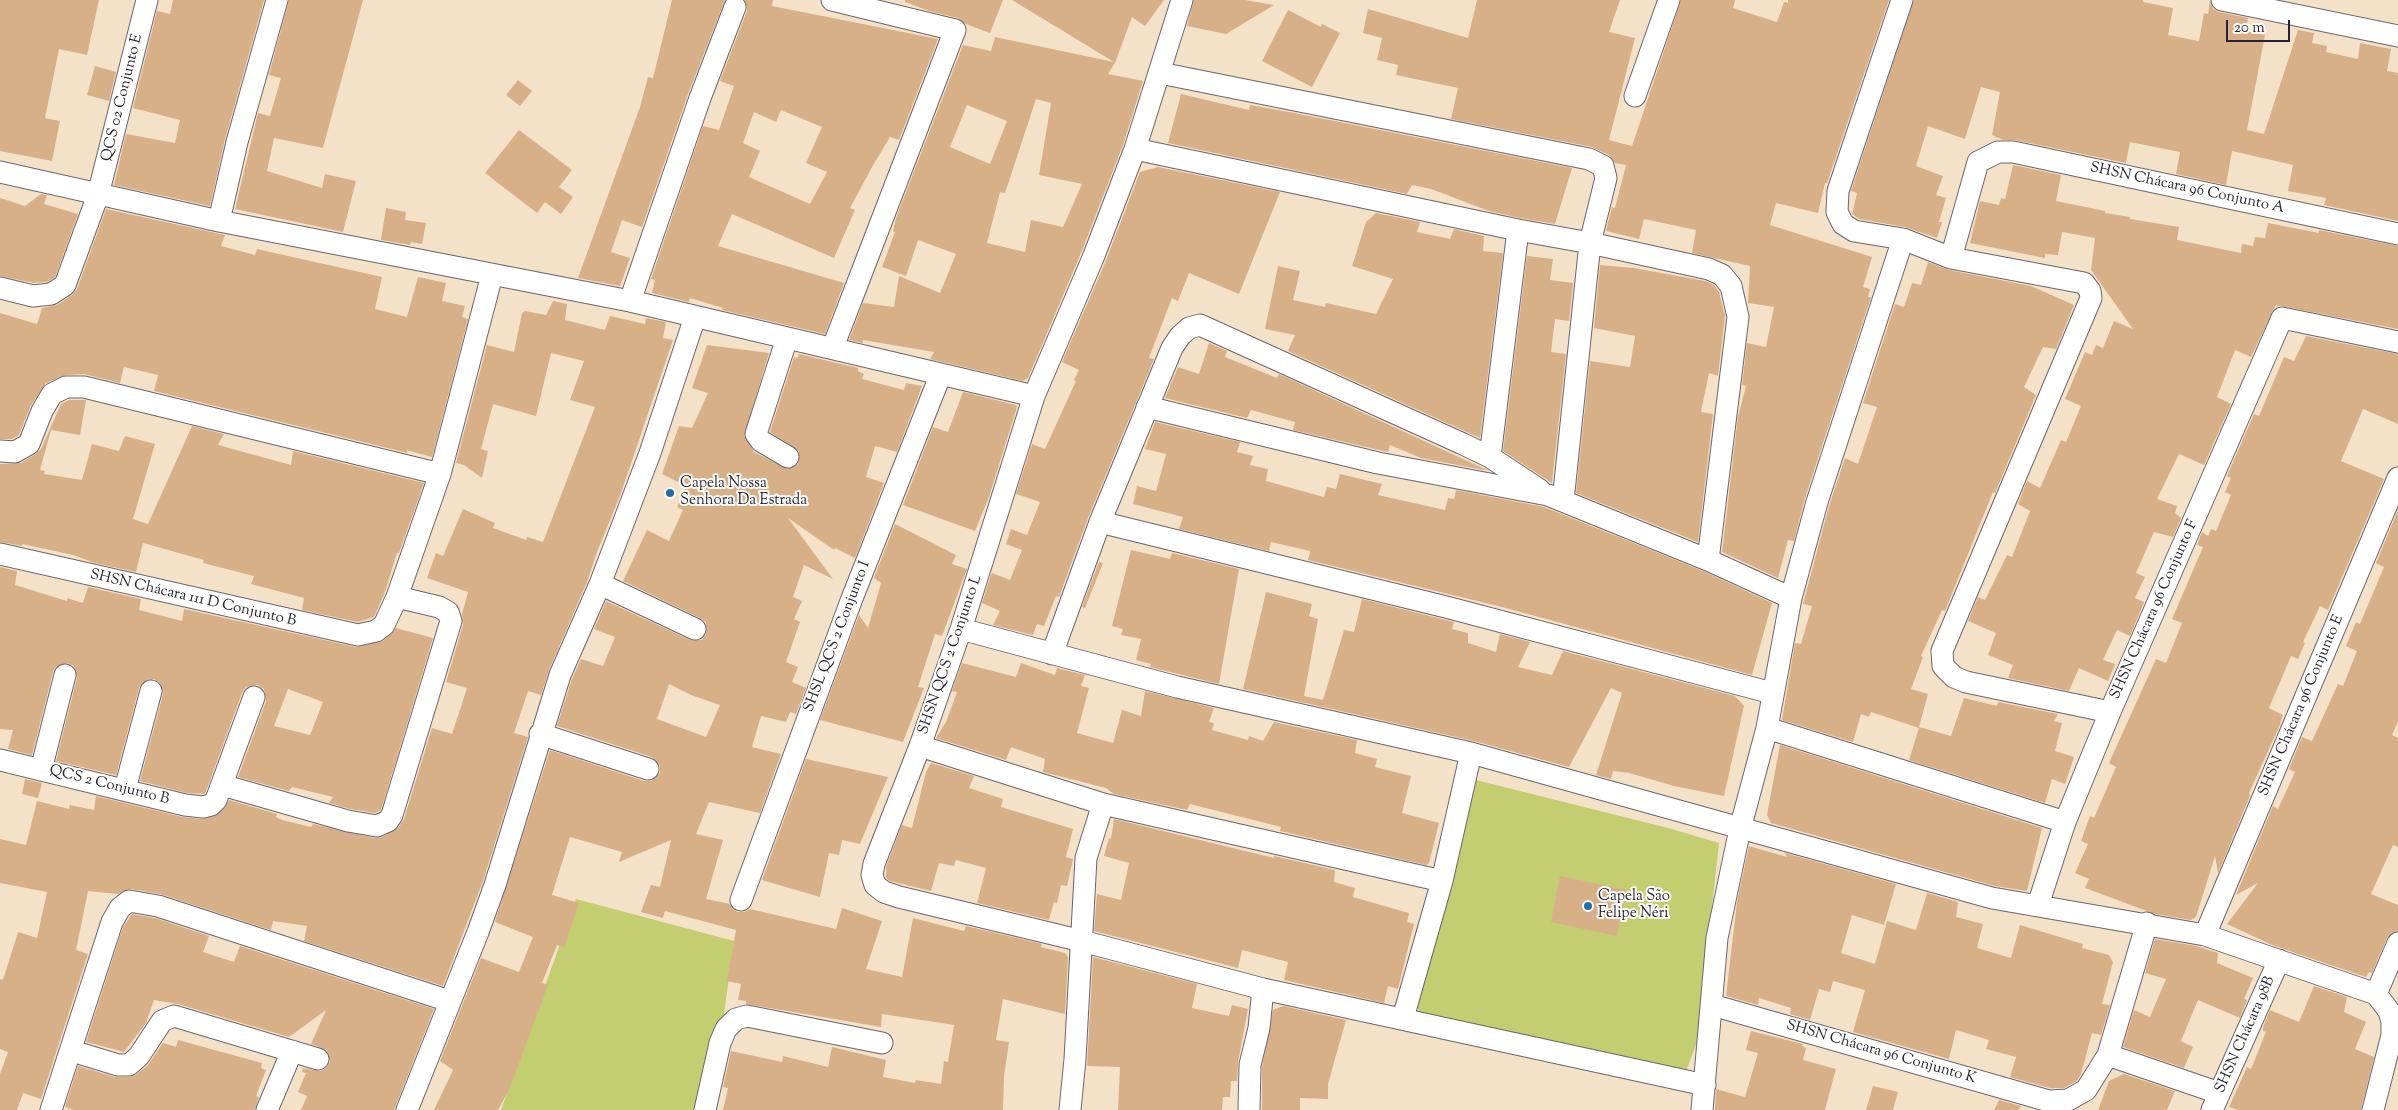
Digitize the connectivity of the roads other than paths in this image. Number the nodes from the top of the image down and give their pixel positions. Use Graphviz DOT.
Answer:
graph roads {
  1 [pos="147,0"];
  2 [pos="277,0"];
  3 [pos="832,0"];
  4 [pos="1182,0"];
  5 [pos="1669,0"];
  6 [pos="1902,0"];
  7 [pos="2222,0"];
  8 [pos="735,7"];
  9 [pos="2398,36"];
  10 [pos="1160,73"];
  11 [pos="1635,96"];
  12 [pos="1135,150"];
  13 [pos="0,172"];
  14 [pos="98,195"];
  15 [pos="219,221"];
  16 [pos="1518,230"];
  17 [pos="2398,234"];
  18 [pos="1902,239"];
  19 [pos="1590,243"];
  20 [pos="1951,258"];
  21 [pos="492,275"];
  22 [pos="0,288"];
  23 [pos="630,301"];
  24 [pos="695,316"];
  25 [pos="787,338"];
  26 [pos="2398,342"];
  27 [pos="833,347"];
  28 [pos="940,376"];
  29 [pos="1034,396"];
  30 [pos="1147,407"];
  31 [pos="0,451"];
  32 [pos="788,457"];
  33 [pos="1490,457"];
  34 [pos="440,474"];
  35 [pos="2397,482"];
  36 [pos="1556,498"];
  37 [pos="1100,522"];
  38 [pos="0,554"];
  39 [pos="1708,560"];
  40 [pos="600,584"];
  41 [pos="397,597"];
  42 [pos="1790,598"];
  43 [pos="695,629"];
  44 [pos="961,629"];
  45 [pos="1052,654"];
  46 [pos="65,675"];
  47 [pos="151,691"];
  48 [pos="1772,693"];
  49 [pos="254,697"];
  50 [pos="2110,712"];
  51 [pos="1767,728"];
  52 [pos="540,734"];
  53 [pos="920,746"];
  54 [pos="1471,753"];
  55 [pos="0,760"];
  56 [pos="648,769"];
  57 [pos="41,770"];
  58 [pos="125,789"];
  59 [pos="219,792"];
  60 [pos="1103,804"];
  61 [pos="2065,822"];
  62 [pos="1740,829"];
  63 [pos="1442,881"];
  64 [pos="741,900"];
  65 [pos="2038,905"];
  66 [pos="2147,923"];
  67 [pos="2205,935"];
  68 [pos="1082,941"];
  69 [pos="2398,943"];
  70 [pos="2280,960"];
  71 [pos="1263,989"];
  72 [pos="2376,994"];
  73 [pos="449,1002"];
  74 [pos="1712,1006"];
  75 [pos="1403,1018"];
  76 [pos="882,1043"];
  77 [pos="72,1051"];
  78 [pos="292,1051"];
  79 [pos="2108,1056"];
  80 [pos="318,1059"];
  81 [pos="1705,1085"];
  82 [pos="2215,1102"];
  83 [pos="51,1110"];
  84 [pos="267,1110"];
  85 [pos="407,1110"];
  86 [pos="705,1110"];
  87 [pos="1070,1110"];
  88 [pos="1249,1110"];
  89 [pos="1702,1110"];
  90 [pos="2373,1110"];
  1 -- 14 [label="street, QCS 02 Conjunto E"];
  2 -- 15 [label="street"];
  3 -- 27 [label="street"];
  4 -- 10 [label="street, SHSN QCS 2 Conjunto L"];
  5 -- 11 [label="street"];
  6 -- 18 [label="street"];
  7 -- 9 [label="street"];
  8 -- 23 [label="street"];
  10 -- 12 [label="street, SHSN QCS 2 Conjunto L"];
  10 -- 19 [label="street"];
  12 -- 16 [label="street"];
  12 -- 29 [label="street, SHSN QCS 2 Conjunto L"];
  13 -- 14 [label="street"];
  14 -- 15 [label="street"];
  14 -- 22 [label="street, QCS 02 Conjunto E"];
  15 -- 21 [label="street"];
  16 -- 19 [label="street"];
  16 -- 33 [label="street"];
  17 -- 20 [label="street, SHSN Chácara 96 Conjunto A"];
  18 -- 20 [label="street"];
  18 -- 42 [label="street"];
  19 -- 36 [label="street"];
  19 -- 39 [label="street"];
  20 -- 50 [label="street"];
  21 -- 23 [label="street"];
  21 -- 34 [label="street"];
  23 -- 24 [label="street"];
  24 -- 25 [label="street"];
  24 -- 40 [label="street"];
  25 -- 27 [label="street"];
  25 -- 32 [label="street"];
  26 -- 50 [label="street, SHSN Chácara 96 Conjunto F"];
  27 -- 28 [label="street"];
  28 -- 29 [label="street"];
  28 -- 64 [label="street, SHSL QCS 2 Conjunto I"];
  29 -- 44 [label="street, SHSN QCS 2 Conjunto L"];
  30 -- 33 [label="street"];
  30 -- 36 [label="street"];
  30 -- 37 [label="street"];
  31 -- 34 [label="street"];
  33 -- 36 [label="street"];
  34 -- 41 [label="street"];
  35 -- 67 [label="street, SHSN Chácara 96 Conjunto E"];
  36 -- 39 [label="street"];
  37 -- 45 [label="street"];
  37 -- 48 [label="street"];
  38 -- 41 [label="street, SHSN Chácara 111 D Conjunto B"];
  39 -- 42 [label="street"];
  40 -- 43 [label="street"];
  40 -- 52 [label="street"];
  41 -- 59 [label="street"];
  42 -- 48 [label="street"];
  44 -- 45 [label="street"];
  44 -- 53 [label="street, SHSN QCS 2 Conjunto L"];
  45 -- 54 [label="street"];
  46 -- 57 [label="street"];
  47 -- 58 [label="street"];
  48 -- 51 [label="street"];
  49 -- 59 [label="street"];
  50 -- 61 [label="street, SHSN Chácara 96 Conjunto F"];
  51 -- 61 [label="street"];
  51 -- 62 [label="street"];
  52 -- 56 [label="street"];
  52 -- 73 [label="street"];
  53 -- 60 [label="street"];
  53 -- 68 [label="street, SHSN QCS 2 Conjunto L"];
  54 -- 62 [label="street"];
  54 -- 63 [label="street"];
  55 -- 57 [label="street, QCS 2 Conjunto B"];
  57 -- 58 [label="street, QCS 2 Conjunto B"];
  58 -- 59 [label="street, QCS 2 Conjunto B"];
  60 -- 63 [label="street"];
  60 -- 68 [label="street"];
  61 -- 65 [label="street, SHSN Chácara 96 Conjunto F"];
  62 -- 65 [label="street"];
  62 -- 74 [label="street"];
  63 -- 75 [label="street"];
  65 -- 66 [label="street"];
  66 -- 67 [label="street"];
  66 -- 79 [label="street"];
  67 -- 70 [label="street"];
  68 -- 71 [label="street"];
  68 -- 87 [label="street"];
  69 -- 72 [label="street"];
  70 -- 72 [label="street"];
  70 -- 82 [label="street, SHSN Chácara 98B"];
  71 -- 75 [label="street"];
  71 -- 88 [label="street"];
  72 -- 90 [label="street"];
  73 -- 77 [label="street"];
  73 -- 85 [label="street"];
  74 -- 79 [label="street, SHSN Chácara 96 Conjunto K"];
  74 -- 81 [label="street"];
  75 -- 81 [label="street"];
  76 -- 86 [label="street"];
  77 -- 78 [label="street"];
  77 -- 83 [label="street"];
  78 -- 80 [label="street"];
  78 -- 84 [label="street"];
  79 -- 82 [label="street"];
  81 -- 89 [label="street"];
}
